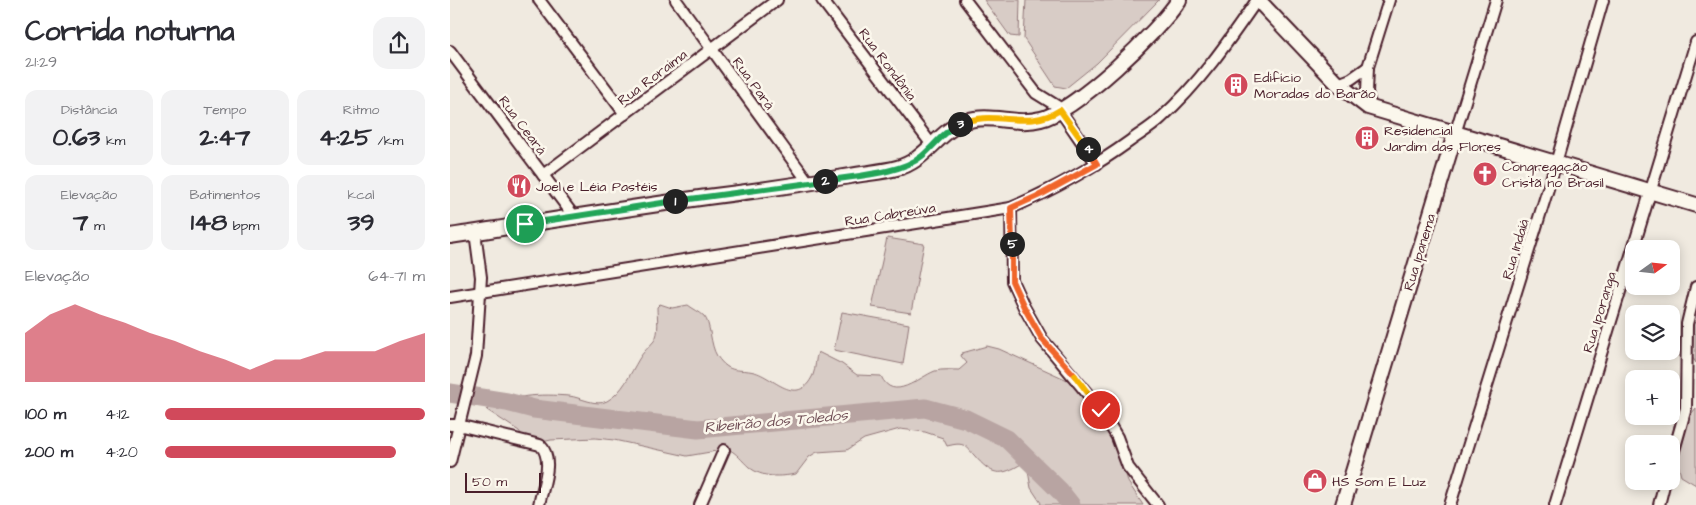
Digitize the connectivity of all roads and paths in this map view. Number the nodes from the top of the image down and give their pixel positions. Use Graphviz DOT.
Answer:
graph roads {
  1 [pos="540,0"];
  2 [pos="676,0"];
  3 [pos="777,0"];
  4 [pos="822,0"];
  5 [pos="965,0"];
  6 [pos="1179,0"];
  7 [pos="1258,0"];
  8 [pos="1389,0"];
  9 [pos="1496,0"];
  10 [pos="1603,0"];
  11 [pos="1696,42"];
  12 [pos="712,49"];
  13 [pos="450,51"];
  14 [pos="1368,67"];
  15 [pos="1338,84"];
  16 [pos="1371,108"];
  17 [pos="1060,110"];
  18 [pos="625,114"];
  19 [pos="1456,134"];
  20 [pos="932,145"];
  21 [pos="1556,163"];
  22 [pos="1097,164"];
  23 [pos="543,175"];
  24 [pos="809,183"];
  25 [pos="1650,191"];
  26 [pos="1696,205"];
  27 [pos="1011,208"];
  28 [pos="573,215"];
  29 [pos="475,232"];
  30 [pos="451,234"];
  31 [pos="1696,287"];
  32 [pos="481,293"];
  33 [pos="450,297"];
  34 [pos="454,425"];
  35 [pos="1678,435"];
  36 [pos="724,450"];
  37 [pos="450,462"];
  38 [pos="1663,490"];
  39 [pos="539,505"];
  40 [pos="700,505"];
  41 [pos="1158,505"];
  42 [pos="1343,505"];
  43 [pos="1450,505"];
  44 [pos="1555,505"];
  45 [pos="1659,505"];
  1 -- 18 [label="street"];
  2 -- 12 [label="street, Rua Pará"];
  3 -- 12 [label="street, Rua Roraima"];
  4 -- 20 [label="street, Rua Rondônia"];
  5 -- 17 [label="street"];
  6 -- 17 [label="street"];
  7 -- 15 [label="street"];
  7 -- 22 [label="street, Rua Cabreúva"];
  8 -- 14 [label="street"];
  9 -- 19 [label="street, Rua Ipanema"];
  10 -- 21 [label="street, Rua Indaiá"];
  11 -- 25 [label="street, Rua Iporanga"];
  12 -- 18 [label="street, Rua Roraima"];
  12 -- 24 [label="street, Rua Pará"];
  13 -- 23 [label="street, Rua Ceará"];
  14 -- 15 [label="street"];
  14 -- 16 [label="street"];
  15 -- 16 [label="street"];
  16 -- 19 [label="street"];
  17 -- 20 [label="street"];
  17 -- 22 [label="street"];
  18 -- 23 [label="street, Rua Roraima"];
  19 -- 21 [label="street"];
  19 -- 42 [label="street, Rua Ipanema"];
  20 -- 24 [label="street"];
  21 -- 25 [label="street"];
  21 -- 43 [label="street, Rua Indaiá"];
  22 -- 27 [label="street, Rua Cabreúva"];
  23 -- 28 [label="street, Rua Ceará"];
  24 -- 28 [label="street"];
  25 -- 26 [label="street"];
  25 -- 44 [label="street, Rua Iporanga"];
  27 -- 32 [label="street, Rua Cabreúva"];
  27 -- 41 [label="street"];
  28 -- 29 [label="street"];
  29 -- 30 [label="street"];
  29 -- 32 [label="street"];
  31 -- 35 [label="street"];
  32 -- 33 [label="street, Rua Cabreúva"];
  32 -- 34 [label="street"];
  34 -- 37 [label="street"];
  34 -- 39 [label="street"];
  36 -- 40 [label="street"];
  38 -- 45 [label="street"];
}
